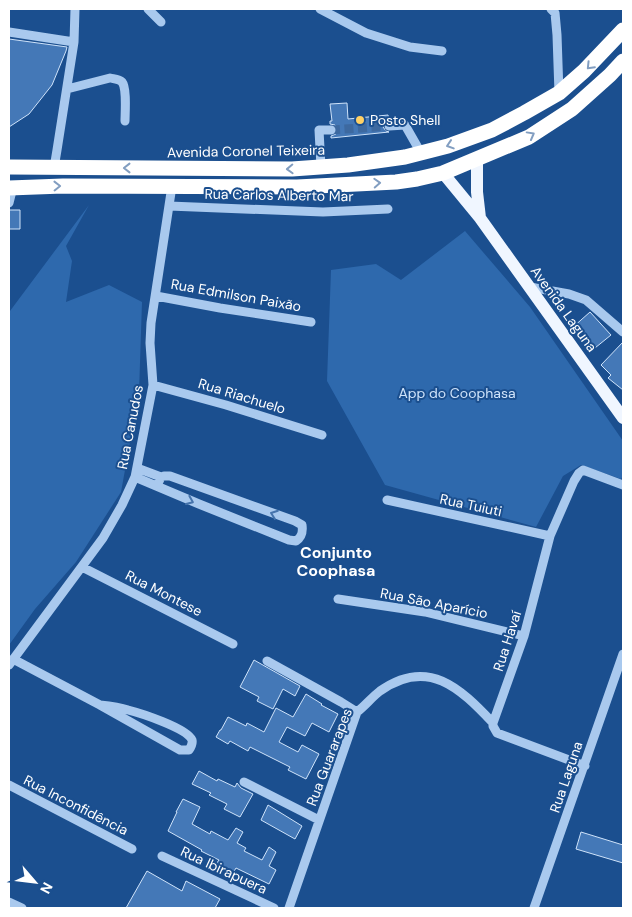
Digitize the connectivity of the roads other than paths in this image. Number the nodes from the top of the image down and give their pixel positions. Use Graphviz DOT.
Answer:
graph roads {
  1 [pos="75,9"];
  2 [pos="148,9"];
  3 [pos="320,9"];
  4 [pos="551,9"];
  5 [pos="161,22"];
  6 [pos="623,30"];
  7 [pos="9,32"];
  8 [pos="74,42"];
  9 [pos="442,52"];
  10 [pos="623,61"];
  11 [pos="67,89"];
  12 [pos="559,93"];
  13 [pos="125,121"];
  14 [pos="389,126"];
  15 [pos="331,130"];
  16 [pos="421,153"];
  17 [pos="477,160"];
  18 [pos="9,167"];
  19 [pos="321,167"];
  20 [pos="54,168"];
  21 [pos="443,173"];
  22 [pos="172,186"];
  23 [pos="11,188"];
  24 [pos="9,202"];
  25 [pos="169,206"];
  26 [pos="388,209"];
  27 [pos="480,218"];
  28 [pos="530,287"];
  29 [pos="156,296"];
  30 [pos="311,322"];
  31 [pos="623,332"];
  32 [pos="153,385"];
  33 [pos="623,418"];
  34 [pos="322,435"];
  35 [pos="136,473"];
  36 [pos="159,482"];
  37 [pos="623,485"];
  38 [pos="387,500"];
  39 [pos="550,536"];
  40 [pos="82,567"];
  41 [pos="338,599"];
  42 [pos="524,636"];
  43 [pos="233,644"];
  44 [pos="623,654"];
  45 [pos="266,661"];
  46 [pos="11,662"];
  47 [pos="100,705"];
  48 [pos="357,712"];
  49 [pos="493,723"];
  50 [pos="585,766"];
  51 [pos="244,782"];
  52 [pos="9,786"];
  53 [pos="319,820"];
  54 [pos="132,849"];
  55 [pos="162,856"];
  56 [pos="9,902"];
  57 [pos="22,908"];
  58 [pos="274,908"];
  59 [pos="288,908"];
  60 [pos="534,908"];
  1 -- 8 [label="street"];
  2 -- 5 [label="street"];
  3 -- 9 [label="street"];
  4 -- 12 [label="street"];
  6 -- 12 [label="highway, Avenida Coronel Teixeira, one-way"];
  7 -- 8 [label="street"];
  8 -- 11 [label="street"];
  17 -- 10 [label="highway, one-way"];
  11 -- 13 [label="street"];
  11 -- 20 [label="street"];
  12 -- 16 [label="highway, Avenida Coronel Teixeira, one-way"];
  14 -- 16 [label="street"];
  15 -- 19 [label="street"];
  16 -- 19 [label="highway, Avenida Coronel Teixeira"];
  17 -- 21 [label="highway"];
  17 -- 27 [label="main road, Avenida Laguna"];
  18 -- 20 [label="highway, Avenida Coronel Teixeira"];
  19 -- 20 [label="highway, Avenida Coronel Teixeira, one-way"];
  22 -- 21 [label="highway, one-way"];
  21 -- 27 [label="main road, Avenida Laguna"];
  23 -- 22 [label="highway, one-way"];
  22 -- 25 [label="street, Rua Canudos"];
  23 -- 24 [label="street"];
  25 -- 26 [label="street, Rua Carlos Alberto Mar"];
  25 -- 29 [label="street, Rua Canudos"];
  27 -- 28 [label="main road, Avenida Laguna"];
  28 -- 31 [label="street"];
  28 -- 33 [label="main road, Avenida Laguna"];
  29 -- 30 [label="street, Rua Edmilson Paixão"];
  29 -- 32 [label="street, Rua Canudos"];
  32 -- 34 [label="street, Rua Riachuelo"];
  32 -- 35 [label="street, Rua Canudos"];
  35 -- 36 [label="street"];
  35 -- 40 [label="street, Rua Canudos"];
  36 -- 36 [label="street, one-way"];
  37 -- 39 [label="street, Rua Havaí"];
  38 -- 39 [label="street, Rua Tuiuti"];
  39 -- 42 [label="street, Rua Havaí"];
  40 -- 43 [label="street, Rua Montese"];
  40 -- 46 [label="street, Rua Canudos"];
  41 -- 42 [label="street, Rua São Aparício"];
  42 -- 49 [label="street, Rua Havaí"];
  44 -- 50 [label="street, Rua Laguna"];
  45 -- 48 [label="street"];
  46 -- 47 [label="street"];
  47 -- 47 [label="street"];
  48 -- 49 [label="street, Rua Guararapes"];
  48 -- 53 [label="street, Rua Guararapes"];
  49 -- 50 [label="street"];
  50 -- 60 [label="street, Rua Laguna"];
  51 -- 53 [label="street"];
  52 -- 54 [label="street, Rua Inconfidência"];
  53 -- 59 [label="street, Rua Guararapes"];
  55 -- 58 [label="street, Rua Ibirapuera"];
  56 -- 57 [label="street"];
}
